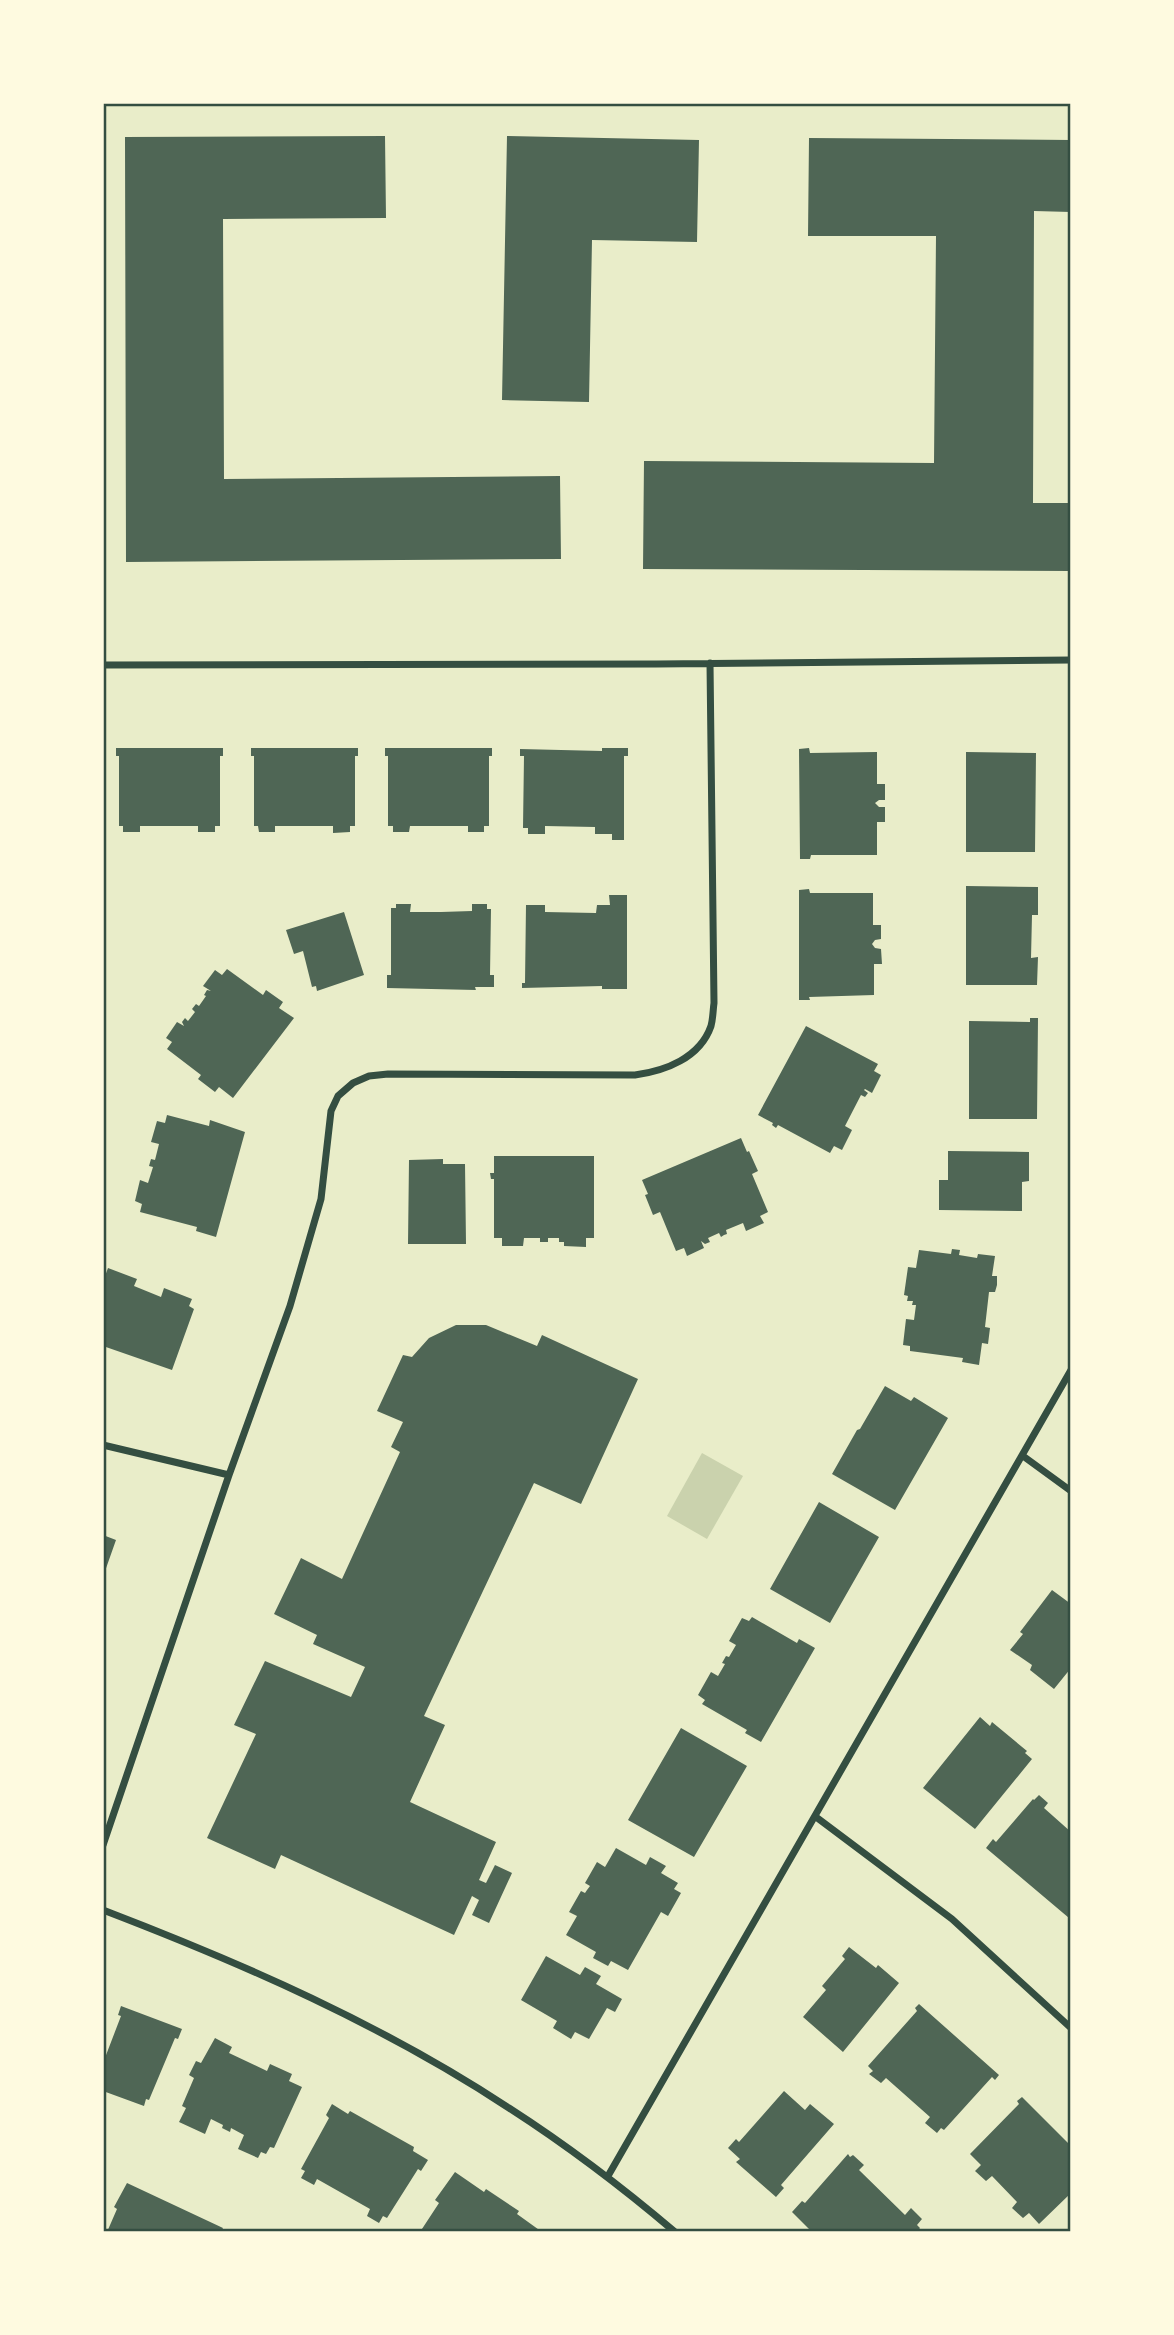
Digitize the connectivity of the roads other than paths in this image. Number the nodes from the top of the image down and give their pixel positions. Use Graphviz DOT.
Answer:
graph roads {
  1 [pos="1071,660"];
  2 [pos="710,663"];
  3 [pos="103,665"];
  4 [pos="1071,1370"];
  5 [pos="103,1445"];
  6 [pos="1023,1456"];
  7 [pos="229,1475"];
  8 [pos="1071,1491"];
  9 [pos="816,1816"];
  10 [pos="103,1845"];
  11 [pos="103,1910"];
  12 [pos="1071,2028"];
  13 [pos="608,2176"];
  14 [pos="676,2232"];
  1 -- 2 [label="street"];
  2 -- 3 [label="street"];
  2 -- 7 [label="street"];
  4 -- 6 [label="street"];
  5 -- 7 [label="street"];
  6 -- 8 [label="street"];
  6 -- 9 [label="street"];
  7 -- 10 [label="street"];
  9 -- 12 [label="street"];
  9 -- 13 [label="street"];
  11 -- 13 [label="street"];
  13 -- 14 [label="street"];
}
